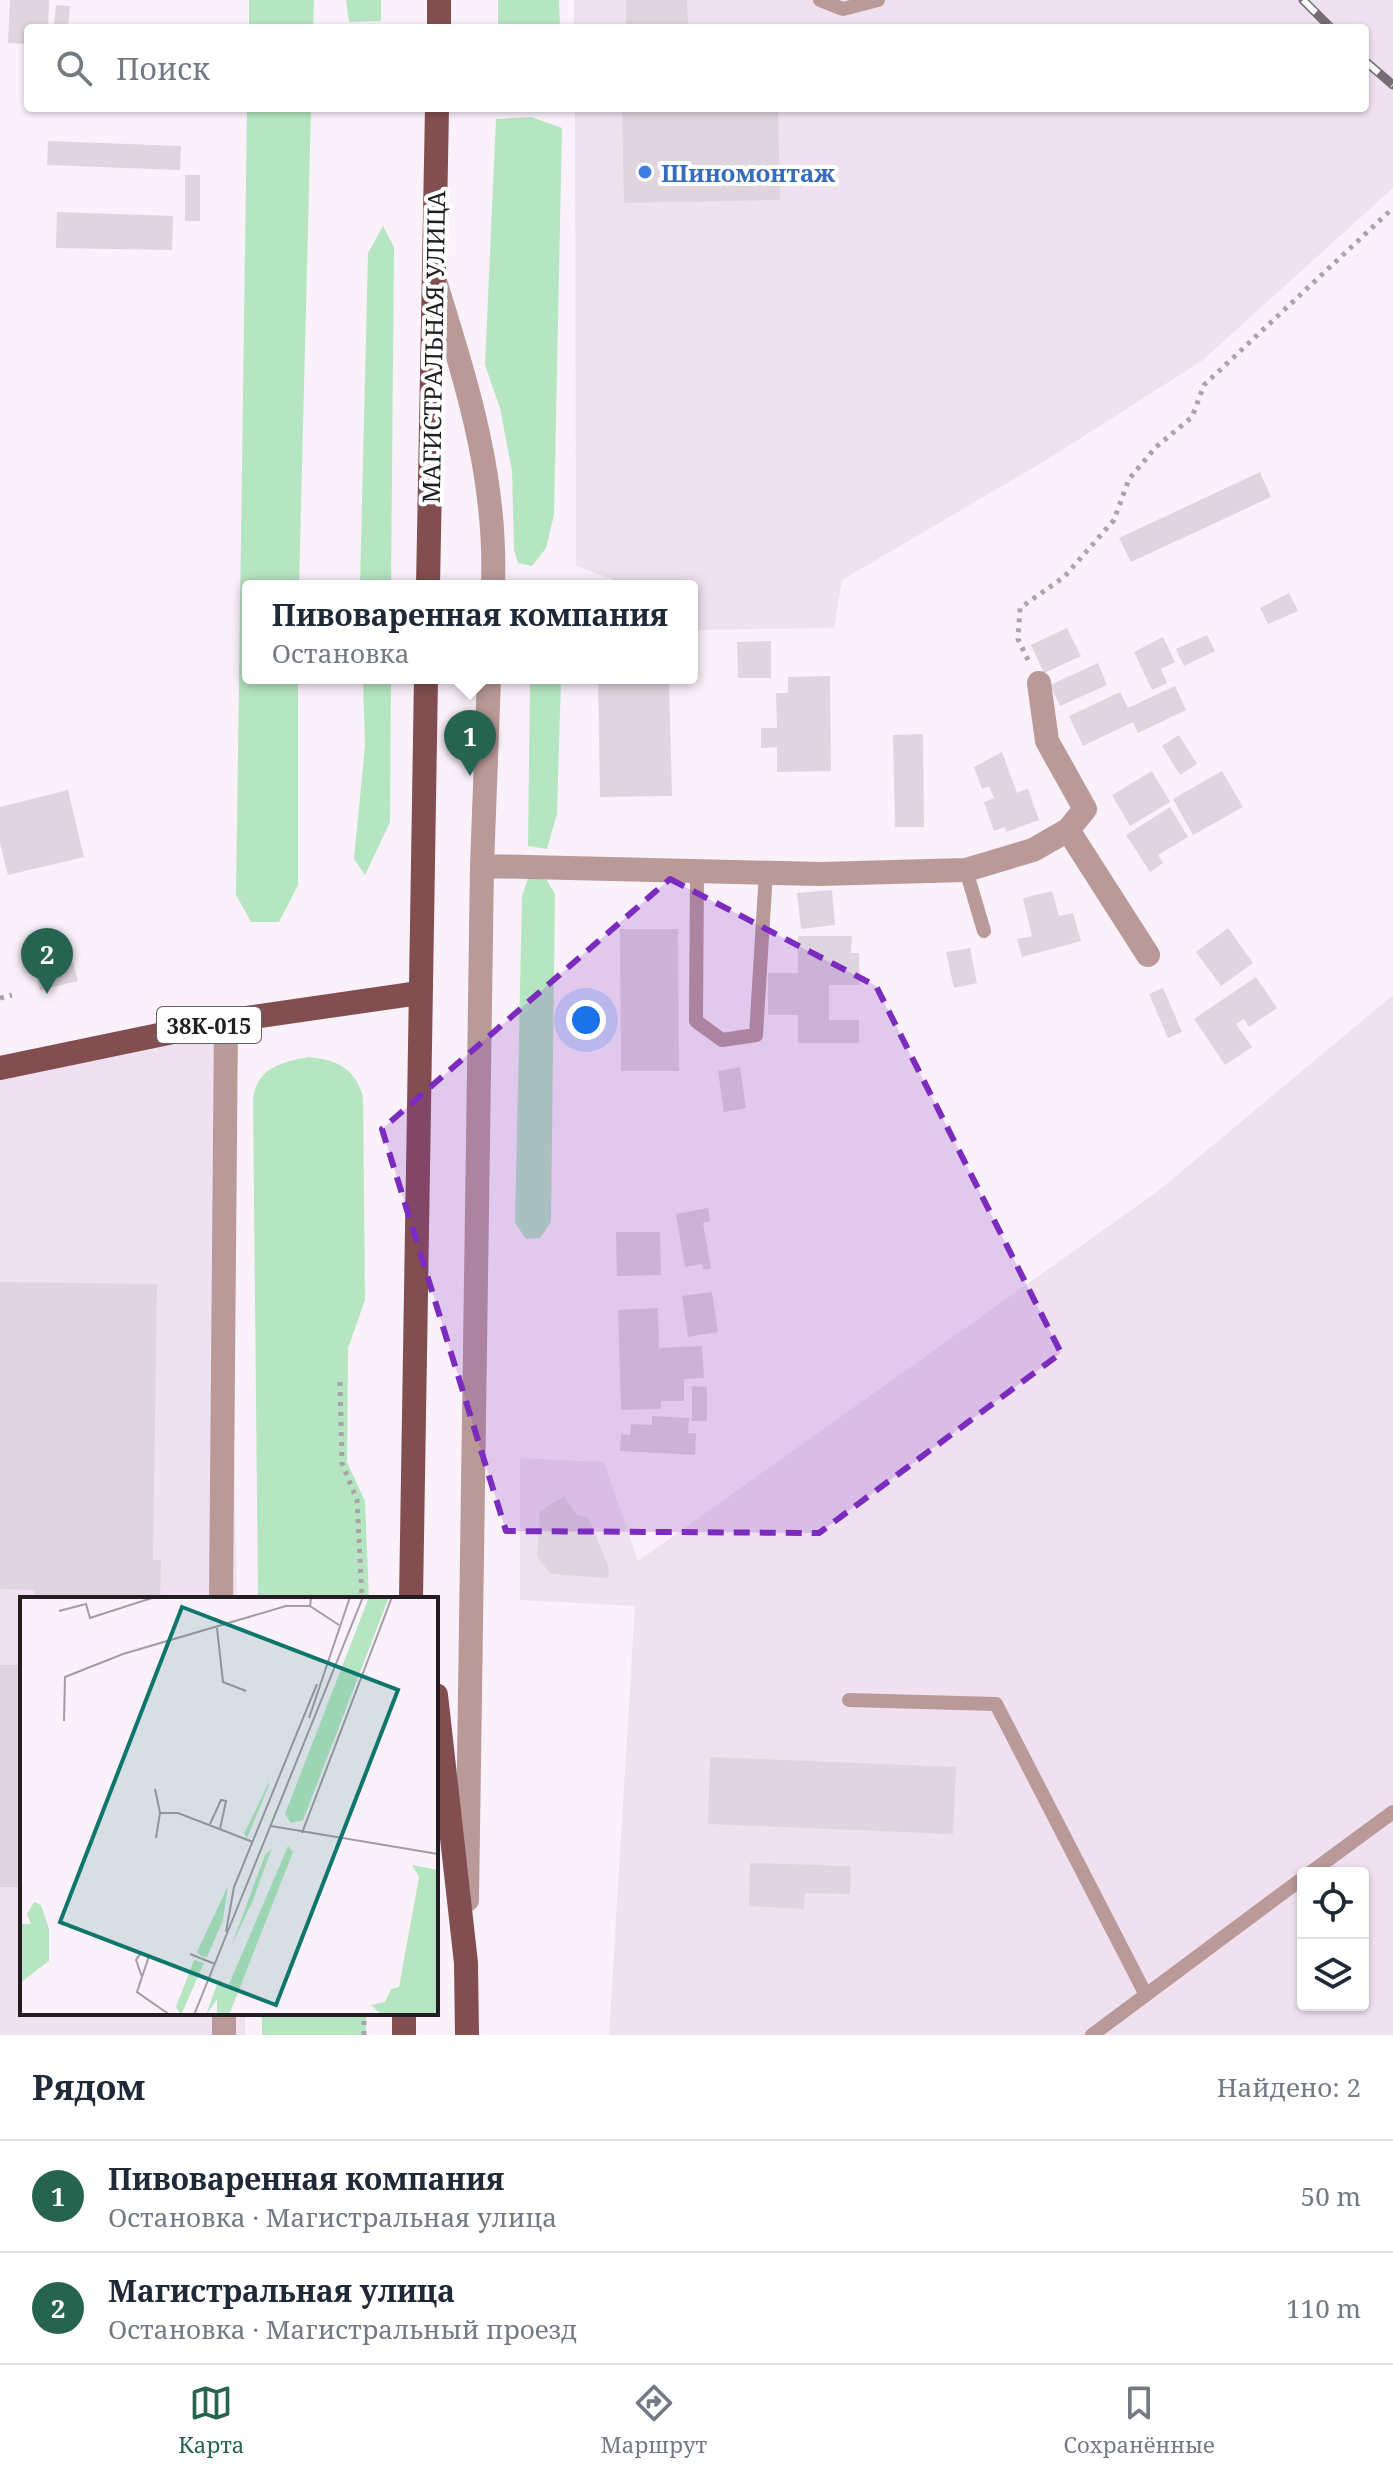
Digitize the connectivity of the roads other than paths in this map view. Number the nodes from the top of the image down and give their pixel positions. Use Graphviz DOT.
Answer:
graph roads {
  1 [pos="439,0"];
  2 [pos="820,0"];
  3 [pos="878,0"];
  4 [pos="439,24"];
  5 [pos="437,112"];
  6 [pos="435,279"];
  7 [pos="428,580"];
  8 [pos="493,580"];
  9 [pos="1039,683"];
  10 [pos="426,684"];
  11 [pos="489,684"];
  12 [pos="1068,830"];
  13 [pos="482,866"];
  14 [pos="966,870"];
  15 [pos="697,871"];
  16 [pos="766,872"];
  17 [pos="984,931"];
  18 [pos="1148,955"];
  19 [pos="419,993"];
  20 [pos="226,1021"];
  21 [pos="0,1068"];
  22 [pos="413,1491"];
  23 [pos="221,1597"];
  24 [pos="411,1597"];
  25 [pos="425,1597"];
  26 [pos="849,1700"];
  27 [pos="438,1713"];
  28 [pos="1393,1812"];
  29 [pos="1318,1867"];
  30 [pos="1297,1882"];
  31 [pos="466,1963"];
  32 [pos="1146,1995"];
  33 [pos="467,2035"];
  34 [pos="1092,2035"];
  1 -- 4 [label="main road"];
  2 -- 3 [label="lane"];
  5 -- 6 [label="main road, МАГИСТРАЛЬНАЯ УЛИЦА"];
  6 -- 7 [label="main road, МАГИСТРАЛЬНАЯ УЛИЦА"];
  6 -- 8 [label="street"];
  9 -- 12 [label="street"];
  10 -- 19 [label="main road"];
  11 -- 13 [label="street"];
  12 -- 14 [label="street"];
  12 -- 18 [label="street"];
  13 -- 15 [label="street"];
  13 -- 31 [label="street"];
  14 -- 16 [label="street"];
  14 -- 17 [label="lane"];
  15 -- 16 [label="street"];
  15 -- 16 [label="lane"];
  19 -- 20 [label="main road, 38К-015"];
  19 -- 22 [label="main road"];
  20 -- 21 [label="main road, 38К-015"];
  20 -- 23 [label="street"];
  22 -- 24 [label="main road"];
  22 -- 25 [label="main road"];
  26 -- 32 [label="lane"];
  27 -- 31 [label="main road"];
  28 -- 29 [label="lane"];
  30 -- 32 [label="lane"];
  31 -- 33 [label="main road"];
  32 -- 34 [label="lane"];
}
